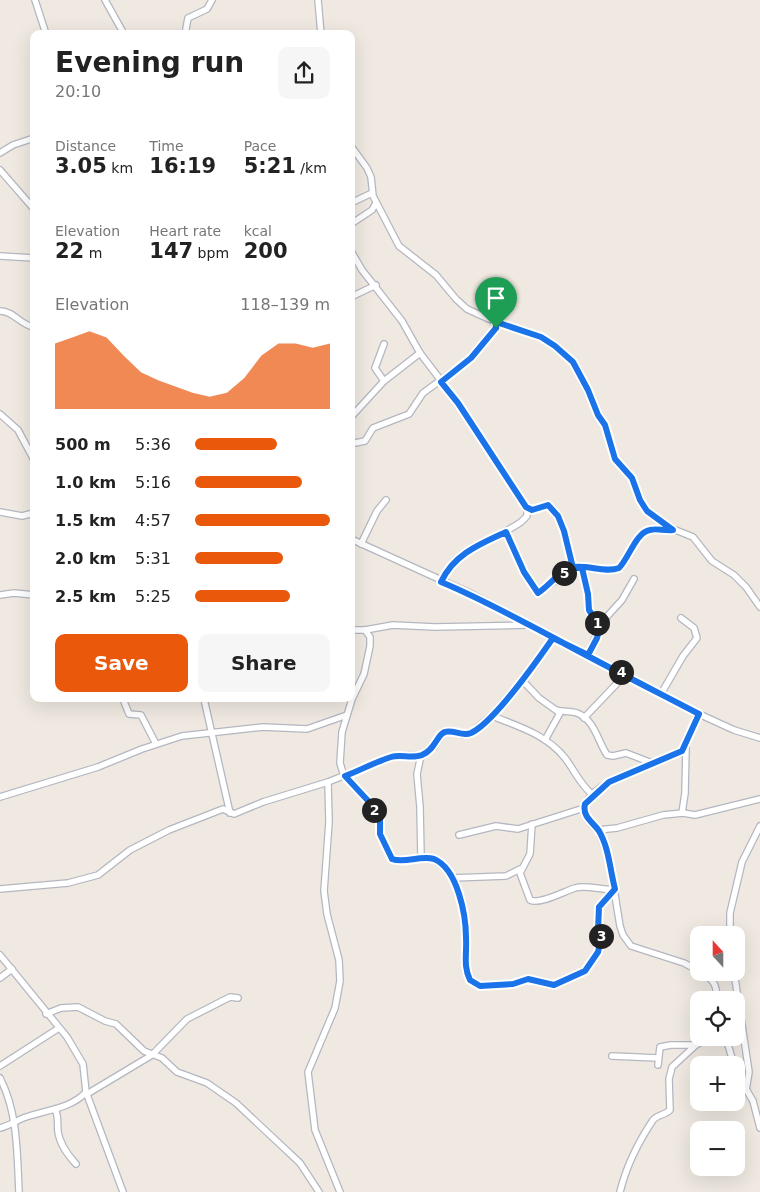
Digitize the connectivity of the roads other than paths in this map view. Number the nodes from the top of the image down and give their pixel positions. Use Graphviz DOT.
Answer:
graph roads {
  1 [pos="35,0"];
  2 [pos="105,0"];
  3 [pos="212,0"];
  4 [pos="318,0"];
  5 [pos="45,30"];
  6 [pos="122,30"];
  7 [pos="186,30"];
  8 [pos="321,30"];
  9 [pos="30,139"];
  10 [pos="355,152"];
  11 [pos="0,153"];
  12 [pos="1,173"];
  13 [pos="372,193"];
  14 [pos="355,201"];
  15 [pos="376,203"];
  16 [pos="30,205"];
  17 [pos="355,221"];
  18 [pos="0,256"];
  19 [pos="30,258"];
  20 [pos="355,258"];
  21 [pos="376,286"];
  22 [pos="355,295"];
  23 [pos="0,311"];
  24 [pos="496,322"];
  25 [pos="30,326"];
  26 [pos="384,344"];
  27 [pos="420,354"];
  28 [pos="384,381"];
  29 [pos="441,382"];
  30 [pos="355,413"];
  31 [pos="1,416"];
  32 [pos="355,443"];
  33 [pos="30,452"];
  34 [pos="386,500"];
  35 [pos="526,507"];
  36 [pos="0,512"];
  37 [pos="30,514"];
  38 [pos="673,530"];
  39 [pos="506,532"];
  40 [pos="355,542"];
  41 [pos="361,544"];
  42 [pos="573,568"];
  43 [pos="582,568"];
  44 [pos="634,578"];
  45 [pos="441,582"];
  46 [pos="0,594"];
  47 [pos="30,595"];
  48 [pos="760,607"];
  49 [pos="681,618"];
  50 [pos="530,625"];
  51 [pos="600,627"];
  52 [pos="355,630"];
  53 [pos="365,630"];
  54 [pos="553,638"];
  55 [pos="588,655"];
  56 [pos="625,674"];
  57 [pos="522,680"];
  58 [pos="661,694"];
  59 [pos="355,696"];
  60 [pos="124,702"];
  61 [pos="205,702"];
  62 [pos="352,702"];
  63 [pos="557,710"];
  64 [pos="699,714"];
  65 [pos="347,715"];
  66 [pos="492,716"];
  67 [pos="584,718"];
  68 [pos="213,733"];
  69 [pos="760,738"];
  70 [pos="545,740"];
  71 [pos="156,744"];
  72 [pos="686,748"];
  73 [pos="421,755"];
  74 [pos="652,763"];
  75 [pos="345,776"];
  76 [pos="328,782"];
  77 [pos="593,794"];
  78 [pos="0,797"];
  79 [pos="760,799"];
  80 [pos="584,808"];
  81 [pos="230,813"];
  82 [pos="682,813"];
  83 [pos="532,824"];
  84 [pos="760,826"];
  85 [pos="598,830"];
  86 [pos="459,835"];
  87 [pos="421,857"];
  88 [pos="520,869"];
  89 [pos="452,878"];
  90 [pos="0,889"];
  91 [pos="614,889"];
  92 [pos="730,926"];
  93 [pos="0,955"];
  94 [pos="690,966"];
  95 [pos="12,969"];
  96 [pos="0,978"];
  97 [pos="735,981"];
  98 [pos="238,998"];
  99 [pos="46,1014"];
  100 [pos="59,1028"];
  101 [pos="690,1044"];
  102 [pos="695,1046"];
  103 [pos="152,1054"];
  104 [pos="612,1056"];
  105 [pos="658,1058"];
  106 [pos="658,1065"];
  107 [pos="0,1066"];
  108 [pos="0,1078"];
  109 [pos="746,1090"];
  110 [pos="87,1093"];
  111 [pos="55,1108"];
  112 [pos="13,1122"];
  113 [pos="0,1128"];
  114 [pos="760,1128"];
  115 [pos="76,1164"];
  116 [pos="19,1192"];
  117 [pos="124,1192"];
  118 [pos="319,1192"];
  119 [pos="340,1192"];
  120 [pos="620,1192"];
  1 -- 5 [label="street"];
  2 -- 6 [label="street"];
  3 -- 7 [label="street"];
  4 -- 8 [label="street"];
  9 -- 11 [label="street"];
  10 -- 13 [label="street"];
  12 -- 16 [label="street"];
  13 -- 14 [label="street"];
  13 -- 15 [label="street"];
  15 -- 17 [label="street"];
  15 -- 24 [label="street"];
  18 -- 19 [label="street"];
  20 -- 21 [label="street"];
  21 -- 22 [label="street"];
  21 -- 27 [label="street"];
  23 -- 25 [label="street"];
  24 -- 29 [label="street"];
  24 -- 38 [label="street"];
  26 -- 28 [label="street"];
  27 -- 28 [label="street"];
  27 -- 29 [label="street"];
  28 -- 30 [label="street"];
  29 -- 32 [label="street"];
  29 -- 35 [label="street"];
  31 -- 33 [label="street"];
  34 -- 41 [label="street"];
  35 -- 39 [label="street"];
  35 -- 42 [label="street"];
  36 -- 37 [label="street"];
  38 -- 43 [label="street"];
  38 -- 48 [label="street"];
  39 -- 42 [label="street"];
  39 -- 45 [label="street"];
  40 -- 41 [label="street"];
  41 -- 45 [label="street"];
  42 -- 43 [label="street"];
  43 -- 51 [label="street"];
  44 -- 51 [label="street"];
  45 -- 50 [label="street"];
  46 -- 47 [label="street"];
  49 -- 58 [label="street"];
  50 -- 53 [label="street"];
  50 -- 54 [label="street"];
  51 -- 55 [label="street"];
  52 -- 53 [label="street"];
  53 -- 59 [label="street"];
  54 -- 55 [label="street"];
  54 -- 57 [label="street"];
  55 -- 56 [label="street"];
  56 -- 58 [label="street"];
  56 -- 67 [label="street"];
  57 -- 63 [label="street"];
  57 -- 66 [label="street"];
  58 -- 64 [label="street"];
  60 -- 71 [label="street"];
  61 -- 68 [label="street"];
  62 -- 65 [label="street"];
  63 -- 67 [label="street"];
  63 -- 70 [label="street"];
  64 -- 69 [label="street"];
  64 -- 72 [label="street"];
  65 -- 68 [label="street"];
  65 -- 75 [label="street"];
  66 -- 70 [label="street"];
  66 -- 73 [label="street"];
  67 -- 74 [label="street"];
  68 -- 71 [label="street"];
  68 -- 81 [label="street"];
  70 -- 77 [label="street"];
  71 -- 78 [label="street"];
  72 -- 74 [label="street"];
  72 -- 82 [label="street"];
  73 -- 75 [label="street"];
  73 -- 87 [label="street"];
  74 -- 77 [label="street"];
  75 -- 76 [label="street"];
  75 -- 87 [label="street"];
  76 -- 81 [label="street"];
  76 -- 119 [label="street"];
  77 -- 80 [label="street"];
  79 -- 82 [label="street"];
  80 -- 83 [label="street"];
  80 -- 85 [label="street"];
  81 -- 90 [label="street"];
  82 -- 85 [label="street"];
  83 -- 86 [label="street"];
  83 -- 88 [label="street"];
  84 -- 92 [label="street"];
  85 -- 91 [label="street"];
  87 -- 89 [label="street"];
  88 -- 89 [label="street"];
  88 -- 91 [label="street"];
  89 -- 91 [label="street"];
  91 -- 94 [label="street"];
  93 -- 95 [label="street"];
  95 -- 96 [label="street"];
  95 -- 99 [label="street"];
  97 -- 109 [label="street"];
  98 -- 103 [label="street"];
  99 -- 100 [label="street"];
  99 -- 103 [label="street"];
  100 -- 107 [label="street"];
  100 -- 110 [label="street"];
  101 -- 105 [label="street"];
  102 -- 120 [label="street"];
  103 -- 110 [label="street"];
  103 -- 118 [label="street"];
  104 -- 105 [label="street"];
  105 -- 106 [label="street"];
  108 -- 112 [label="street"];
  109 -- 114 [label="street"];
  110 -- 111 [label="street"];
  110 -- 117 [label="street"];
  111 -- 112 [label="street"];
  111 -- 115 [label="street"];
  112 -- 113 [label="street"];
  112 -- 116 [label="street"];
}
